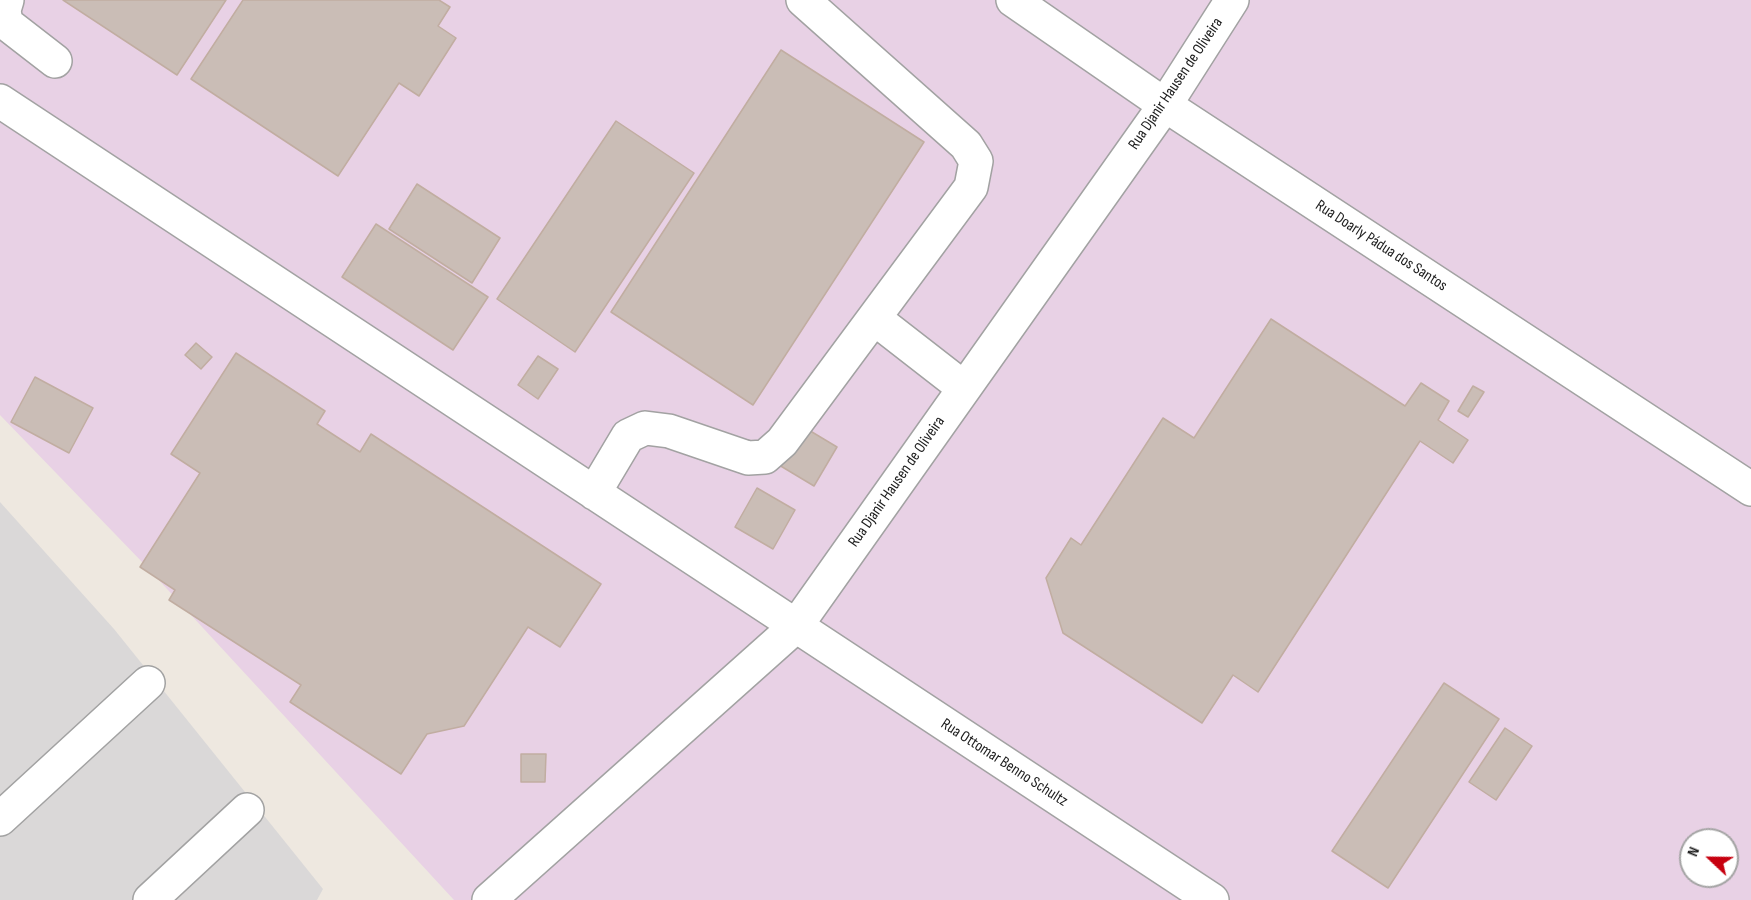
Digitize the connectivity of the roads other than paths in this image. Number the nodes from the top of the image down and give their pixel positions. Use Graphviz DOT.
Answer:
graph roads {
  1 [pos="7,0"];
  2 [pos="803,0"];
  3 [pos="1013,0"];
  4 [pos="1232,0"];
  5 [pos="55,61"];
  6 [pos="0,101"];
  7 [pos="1165,105"];
  8 [pos="874,318"];
  9 [pos="964,388"];
  10 [pos="1751,489"];
  11 [pos="594,493"];
  12 [pos="796,626"];
  13 [pos="148,683"];
  14 [pos="247,810"];
  15 [pos="0,819"];
  16 [pos="150,900"];
  17 [pos="489,900"];
  18 [pos="1212,900"];
  1 -- 5 [label="street"];
  2 -- 8 [label="street"];
  3 -- 7 [label="street, Rua Doarly Pádua dos Santos"];
  4 -- 7 [label="street, Rua Djanir Hausen de Oliveira"];
  6 -- 11 [label="street, Rua Ottomar Benno Schultz"];
  7 -- 9 [label="street, Rua Djanir Hausen de Oliveira"];
  7 -- 10 [label="street, Rua Doarly Pádua dos Santos"];
  8 -- 9 [label="street"];
  8 -- 11 [label="street"];
  9 -- 12 [label="street, Rua Djanir Hausen de Oliveira"];
  11 -- 12 [label="street, Rua Ottomar Benno Schultz"];
  12 -- 17 [label="street, Rua Djanir Hausen de Oliveira"];
  12 -- 18 [label="street, Rua Ottomar Benno Schultz"];
  13 -- 15 [label="street"];
  14 -- 16 [label="street"];
}
